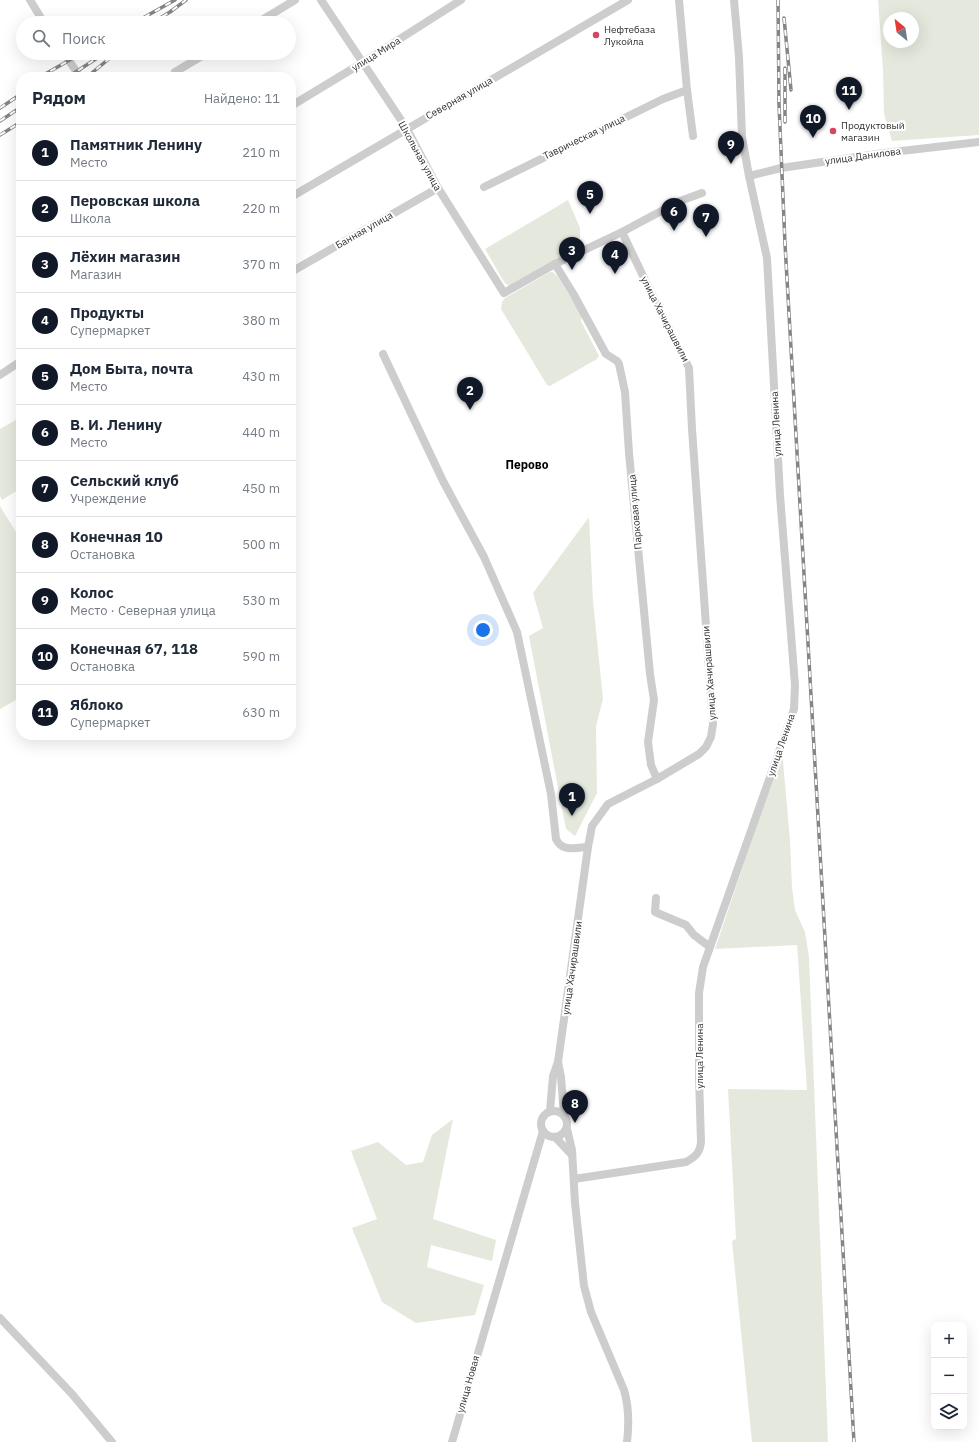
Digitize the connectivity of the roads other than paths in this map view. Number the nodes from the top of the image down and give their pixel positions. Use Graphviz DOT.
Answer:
graph roads {
  1 [pos="30,0"];
  2 [pos="295,0"];
  3 [pos="321,0"];
  4 [pos="461,0"];
  5 [pos="628,0"];
  6 [pos="679,0"];
  7 [pos="734,0"];
  8 [pos="616,3"];
  9 [pos="40,16"];
  10 [pos="268,16"];
  11 [pos="69,60"];
  12 [pos="195,60"];
  13 [pos="362,63"];
  14 [pos="77,72"];
  15 [pos="175,72"];
  16 [pos="686,90"];
  17 [pos="296,103"];
  18 [pos="407,129"];
  19 [pos="693,136"];
  20 [pos="979,142"];
  21 [pos="749,176"];
  22 [pos="484,187"];
  23 [pos="438,188"];
  24 [pos="702,193"];
  25 [pos="296,194"];
  26 [pos="622,232"];
  27 [pos="555,264"];
  28 [pos="296,269"];
  29 [pos="382,354"];
  30 [pos="16,364"];
  31 [pos="0,375"];
  32 [pos="657,779"];
  33 [pos="588,847"];
  34 [pos="656,898"];
  35 [pos="710,947"];
  36 [pos="558,1062"];
  37 [pos="550,1111"];
  38 [pos="564,1114"];
  39 [pos="567,1129"];
  40 [pos="543,1131"];
  41 [pos="552,1137"];
  42 [pos="539,1148"];
  43 [pos="572,1156"];
  44 [pos="574,1179"];
  45 [pos="0,1318"];
  46 [pos="112,1442"];
  47 [pos="452,1442"];
  48 [pos="626,1442"];
  1 -- 9 [label="street"];
  2 -- 10 [label="street"];
  3 -- 13 [label="street, Школьная улица"];
  4 -- 13 [label="street, улица Мира"];
  5 -- 8 [label="street, Северная улица"];
  6 -- 16 [label="street"];
  7 -- 21 [label="street"];
  8 -- 18 [label="street, Северная улица"];
  11 -- 14 [label="street"];
  12 -- 15 [label="street"];
  13 -- 17 [label="street, улица Мира"];
  13 -- 18 [label="street, Школьная улица"];
  16 -- 19 [label="street"];
  16 -- 22 [label="street, Таврическая улица"];
  18 -- 23 [label="street, Школьная улица"];
  18 -- 25 [label="street, Северная улица"];
  20 -- 21 [label="street, улица Данилова"];
  21 -- 35 [label="street, улица Ленина"];
  23 -- 27 [label="street, Школьная улица"];
  23 -- 28 [label="street, Банная улица"];
  24 -- 26 [label="street"];
  26 -- 27 [label="street"];
  26 -- 32 [label="street, улица Хачирашвили"];
  27 -- 32 [label="street, Парковая улица"];
  29 -- 33 [label="street"];
  30 -- 31 [label="street"];
  32 -- 33 [label="street, улица Хачирашвили"];
  33 -- 36 [label="street, улица Хачирашвили"];
  34 -- 35 [label="street"];
  35 -- 44 [label="street, улица Ленина"];
  36 -- 37 [label="street, улица Хачирашвили"];
  36 -- 38 [label="street"];
  37 -- 38 [label="street"];
  37 -- 40 [label="street"];
  38 -- 39 [label="street"];
  39 -- 41 [label="street"];
  39 -- 43 [label="street"];
  40 -- 41 [label="street"];
  40 -- 42 [label="street, улица Новая"];
  41 -- 42 [label="street"];
  41 -- 43 [label="street"];
  42 -- 47 [label="street, улица Новая"];
  43 -- 44 [label="street"];
  44 -- 48 [label="street"];
  45 -- 46 [label="street"];
}
